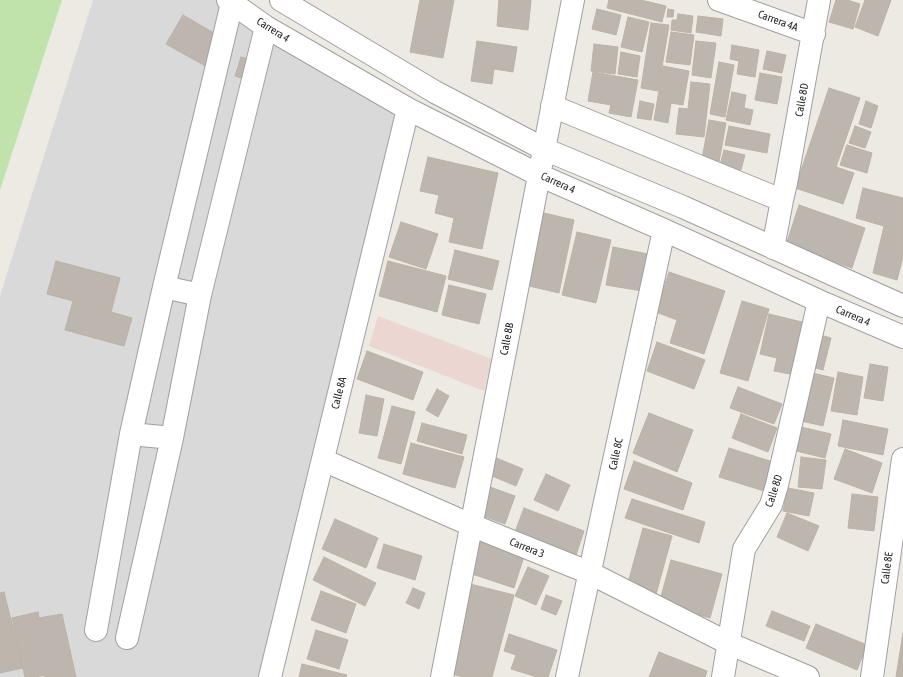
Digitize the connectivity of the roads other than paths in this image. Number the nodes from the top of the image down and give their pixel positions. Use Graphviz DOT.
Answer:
graph roads {
  1 [pos="281,0"];
  2 [pos="573,0"];
  3 [pos="719,0"];
  4 [pos="819,0"];
  5 [pos="230,1"];
  6 [pos="266,27"];
  7 [pos="814,34"];
  8 [pos="552,106"];
  9 [pos="408,109"];
  10 [pos="544,149"];
  11 [pos="539,175"];
  12 [pos="782,200"];
  13 [pos="664,230"];
  14 [pos="773,248"];
  15 [pos="164,287"];
  16 [pos="200,295"];
  17 [pos="819,301"];
  18 [pos="903,306"];
  19 [pos="903,337"];
  20 [pos="131,434"];
  21 [pos="172,438"];
  22 [pos="903,459"];
  23 [pos="323,460"];
  24 [pos="900,507"];
  25 [pos="471,525"];
  26 [pos="590,574"];
  27 [pos="96,630"];
  28 [pos="127,638"];
  29 [pos="728,643"];
  30 [pos="270,677"];
  31 [pos="442,677"];
  32 [pos="567,677"];
  33 [pos="722,677"];
  34 [pos="808,677"];
  35 [pos="872,677"];
  1 -- 10 [label="street"];
  2 -- 8 [label="street, Calle 8B"];
  3 -- 7 [label="street, Carrera 4A"];
  4 -- 7 [label="street, Calle 8D"];
  5 -- 6 [label="street, Carrera 4"];
  5 -- 15 [label="street"];
  6 -- 9 [label="street, Carrera 4"];
  6 -- 16 [label="street"];
  7 -- 12 [label="street, Calle 8D"];
  8 -- 10 [label="street, Calle 8B"];
  8 -- 12 [label="street"];
  9 -- 11 [label="street, Carrera 4"];
  9 -- 23 [label="street, Calle 8A"];
  10 -- 11 [label="street, Calle 8B"];
  10 -- 14 [label="street"];
  11 -- 13 [label="street, Carrera 4"];
  11 -- 25 [label="street, Calle 8B"];
  12 -- 14 [label="street, Calle 8D"];
  13 -- 17 [label="street, Carrera 4"];
  13 -- 26 [label="street, Calle 8C"];
  14 -- 18 [label="street"];
  15 -- 16 [label="street"];
  15 -- 20 [label="street"];
  16 -- 21 [label="street"];
  17 -- 19 [label="street, Carrera 4"];
  17 -- 29 [label="street, Calle 8D"];
  20 -- 21 [label="street"];
  20 -- 27 [label="street"];
  21 -- 28 [label="street"];
  22 -- 24 [label="street, Calle 8E"];
  23 -- 25 [label="street, Carrera 3"];
  23 -- 30 [label="street, Calle 8A"];
  24 -- 35 [label="street, Calle 8E"];
  25 -- 26 [label="street, Carrera 3"];
  25 -- 31 [label="street, Calle 8B"];
  26 -- 29 [label="street, Carrera 3"];
  26 -- 32 [label="street, Calle 8C"];
  29 -- 33 [label="street, Calle 8D"];
  29 -- 34 [label="street, Carrera 3"];
}
